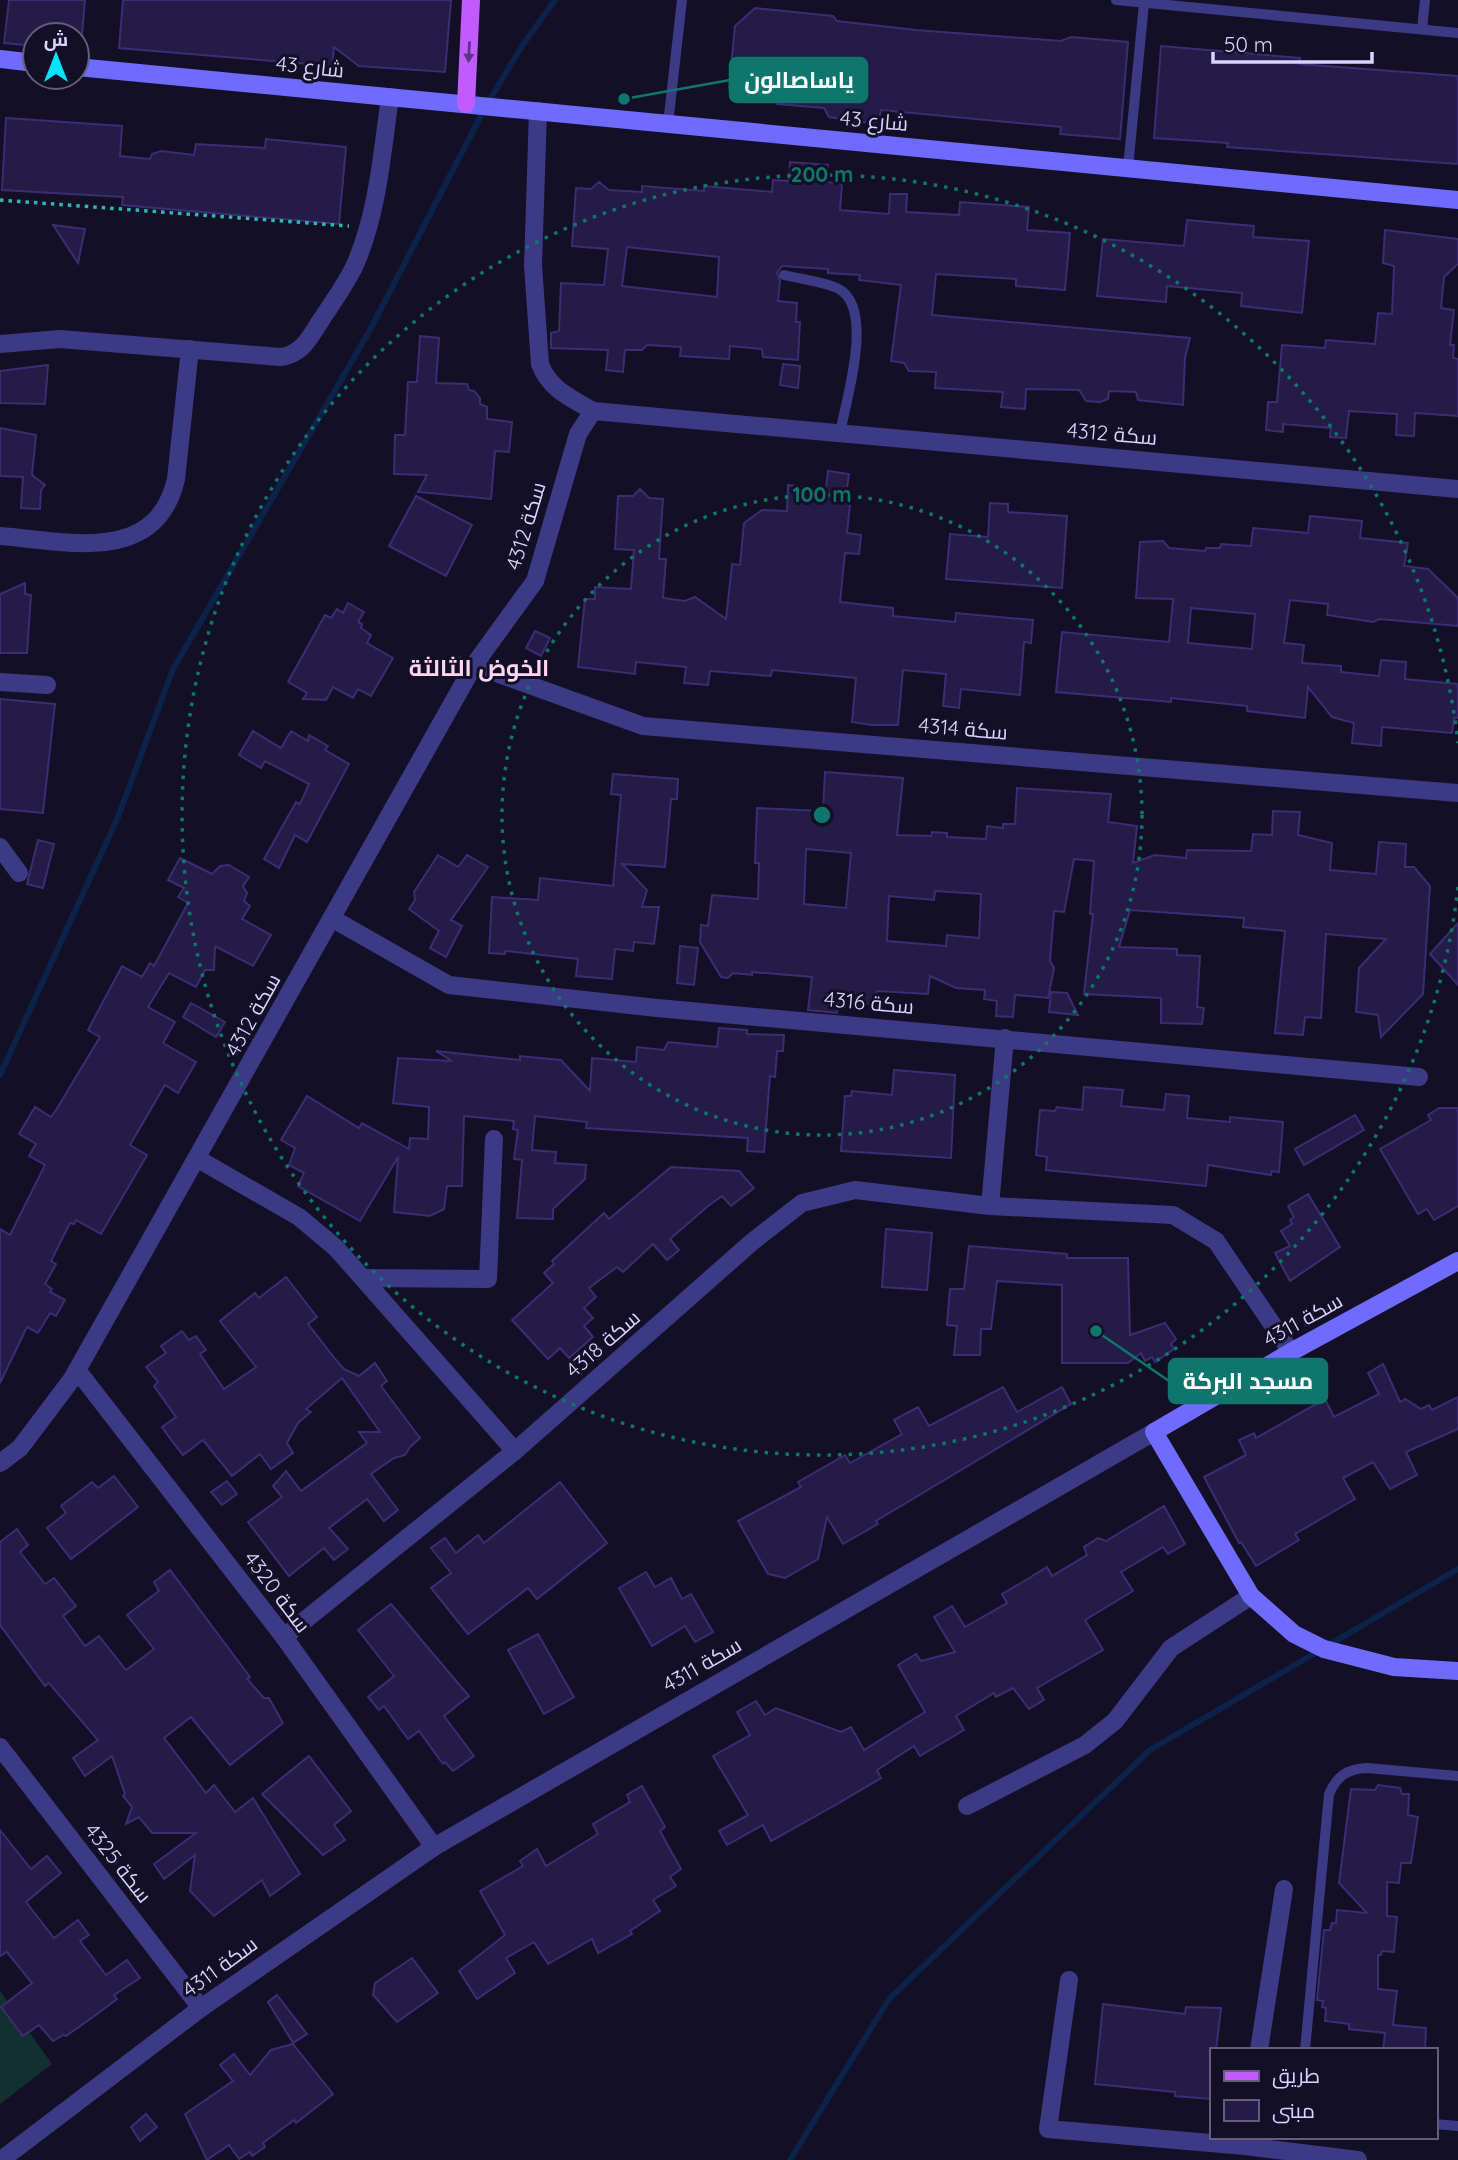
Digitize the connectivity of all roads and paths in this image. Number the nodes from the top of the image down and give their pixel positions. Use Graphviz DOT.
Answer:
graph roads {
  1 [pos="471,0"];
  2 [pos="682,0"];
  3 [pos="1116,0"];
  4 [pos="1125,0"];
  5 [pos="1425,0"];
  6 [pos="1144,3"];
  7 [pos="1422,29"];
  8 [pos="1458,33"];
  9 [pos="0,59"];
  10 [pos="21,61"];
  11 [pos="91,68"];
  12 [pos="390,97"];
  13 [pos="466,104"];
  14 [pos="538,111"];
  15 [pos="668,124"];
  16 [pos="1128,168"];
  17 [pos="1458,200"];
  18 [pos="0,201"];
  19 [pos="368,227"];
  20 [pos="783,275"];
  21 [pos="0,344"];
  22 [pos="190,349"];
  23 [pos="593,411"];
  24 [pos="840,432"];
  25 [pos="1458,489"];
  26 [pos="0,536"];
  27 [pos="474,665"];
  28 [pos="0,682"];
  29 [pos="47,685"];
  30 [pos="1458,793"];
  31 [pos="0,847"];
  32 [pos="19,873"];
  33 [pos="333,919"];
  34 [pos="1005,1038"];
  35 [pos="1419,1077"];
  36 [pos="494,1139"];
  37 [pos="198,1159"];
  38 [pos="990,1206"];
  39 [pos="1458,1261"];
  40 [pos="365,1278"];
  41 [pos="1292,1352"];
  42 [pos="77,1370"];
  43 [pos="1154,1432"];
  44 [pos="515,1451"];
  45 [pos="0,1463"];
  46 [pos="1251,1596"];
  47 [pos="284,1637"];
  48 [pos="1458,1671"];
  49 [pos="0,1747"];
  50 [pos="1458,1776"];
  51 [pos="967,1806"];
  52 [pos="434,1847"];
  53 [pos="1284,1889"];
  54 [pos="1069,1980"];
  55 [pos="201,2008"];
  56 [pos="1259,2048"];
  57 [pos="1305,2048"];
  58 [pos="1437,2124"];
  59 [pos="1458,2126"];
  60 [pos="1210,2139"];
  61 [pos="1212,2139"];
  62 [pos="1245,2141"];
  63 [pos="1,2160"];
  64 [pos="1358,2160"];
  1 -- 13 [label="main road, one-way"];
  2 -- 15 [label="lane"];
  3 -- 4 [label="lane"];
  4 -- 6 [label="lane"];
  5 -- 7 [label="lane"];
  6 -- 7 [label="lane"];
  6 -- 16 [label="lane"];
  7 -- 8 [label="lane"];
  9 -- 10 [label="street"];
  11 -- 12 [label="street, شارع 43"];
  12 -- 13 [label="street, شارع 43"];
  12 -- 19 [label="street"];
  13 -- 14 [label="street, شارع 43"];
  14 -- 15 [label="street, شارع 43"];
  14 -- 23 [label="street"];
  15 -- 16 [label="street, شارع 43"];
  16 -- 17 [label="street, شارع 43"];
  18 -- 19 [label="path"];
  19 -- 22 [label="street"];
  20 -- 24 [label="lane"];
  21 -- 22 [label="street"];
  22 -- 26 [label="street"];
  23 -- 24 [label="street, سكة 4312"];
  23 -- 27 [label="street, سكة 4312"];
  24 -- 25 [label="street, سكة 4312"];
  27 -- 30 [label="street, سكة 4314"];
  27 -- 33 [label="street, سكة 4312"];
  28 -- 29 [label="street"];
  31 -- 32 [label="street"];
  33 -- 34 [label="street, سكة 4316"];
  33 -- 37 [label="street, سكة 4312"];
  34 -- 35 [label="street, سكة 4316"];
  34 -- 38 [label="street"];
  36 -- 40 [label="street"];
  37 -- 40 [label="street"];
  37 -- 42 [label="street, سكة 4312"];
  38 -- 41 [label="street, سكة 4318"];
  38 -- 44 [label="street, سكة 4318"];
  39 -- 41 [label="street, سكة 4311"];
  40 -- 44 [label="street"];
  41 -- 43 [label="street, سكة 4311"];
  42 -- 45 [label="street, سكة 4312"];
  42 -- 47 [label="street, سكة 4320"];
  43 -- 46 [label="street"];
  43 -- 52 [label="street, سكة 4311"];
  44 -- 47 [label="street, سكة 4318"];
  46 -- 48 [label="street"];
  46 -- 51 [label="street"];
  47 -- 52 [label="street, سكة 4320"];
  49 -- 55 [label="street, سكة 4325"];
  50 -- 57 [label="lane"];
  52 -- 55 [label="street, سكة 4311"];
  53 -- 56 [label="street"];
  54 -- 60 [label="street"];
  55 -- 63 [label="street, سكة 4311"];
  58 -- 59 [label="lane"];
  61 -- 62 [label="street"];
  62 -- 64 [label="street"];
}
